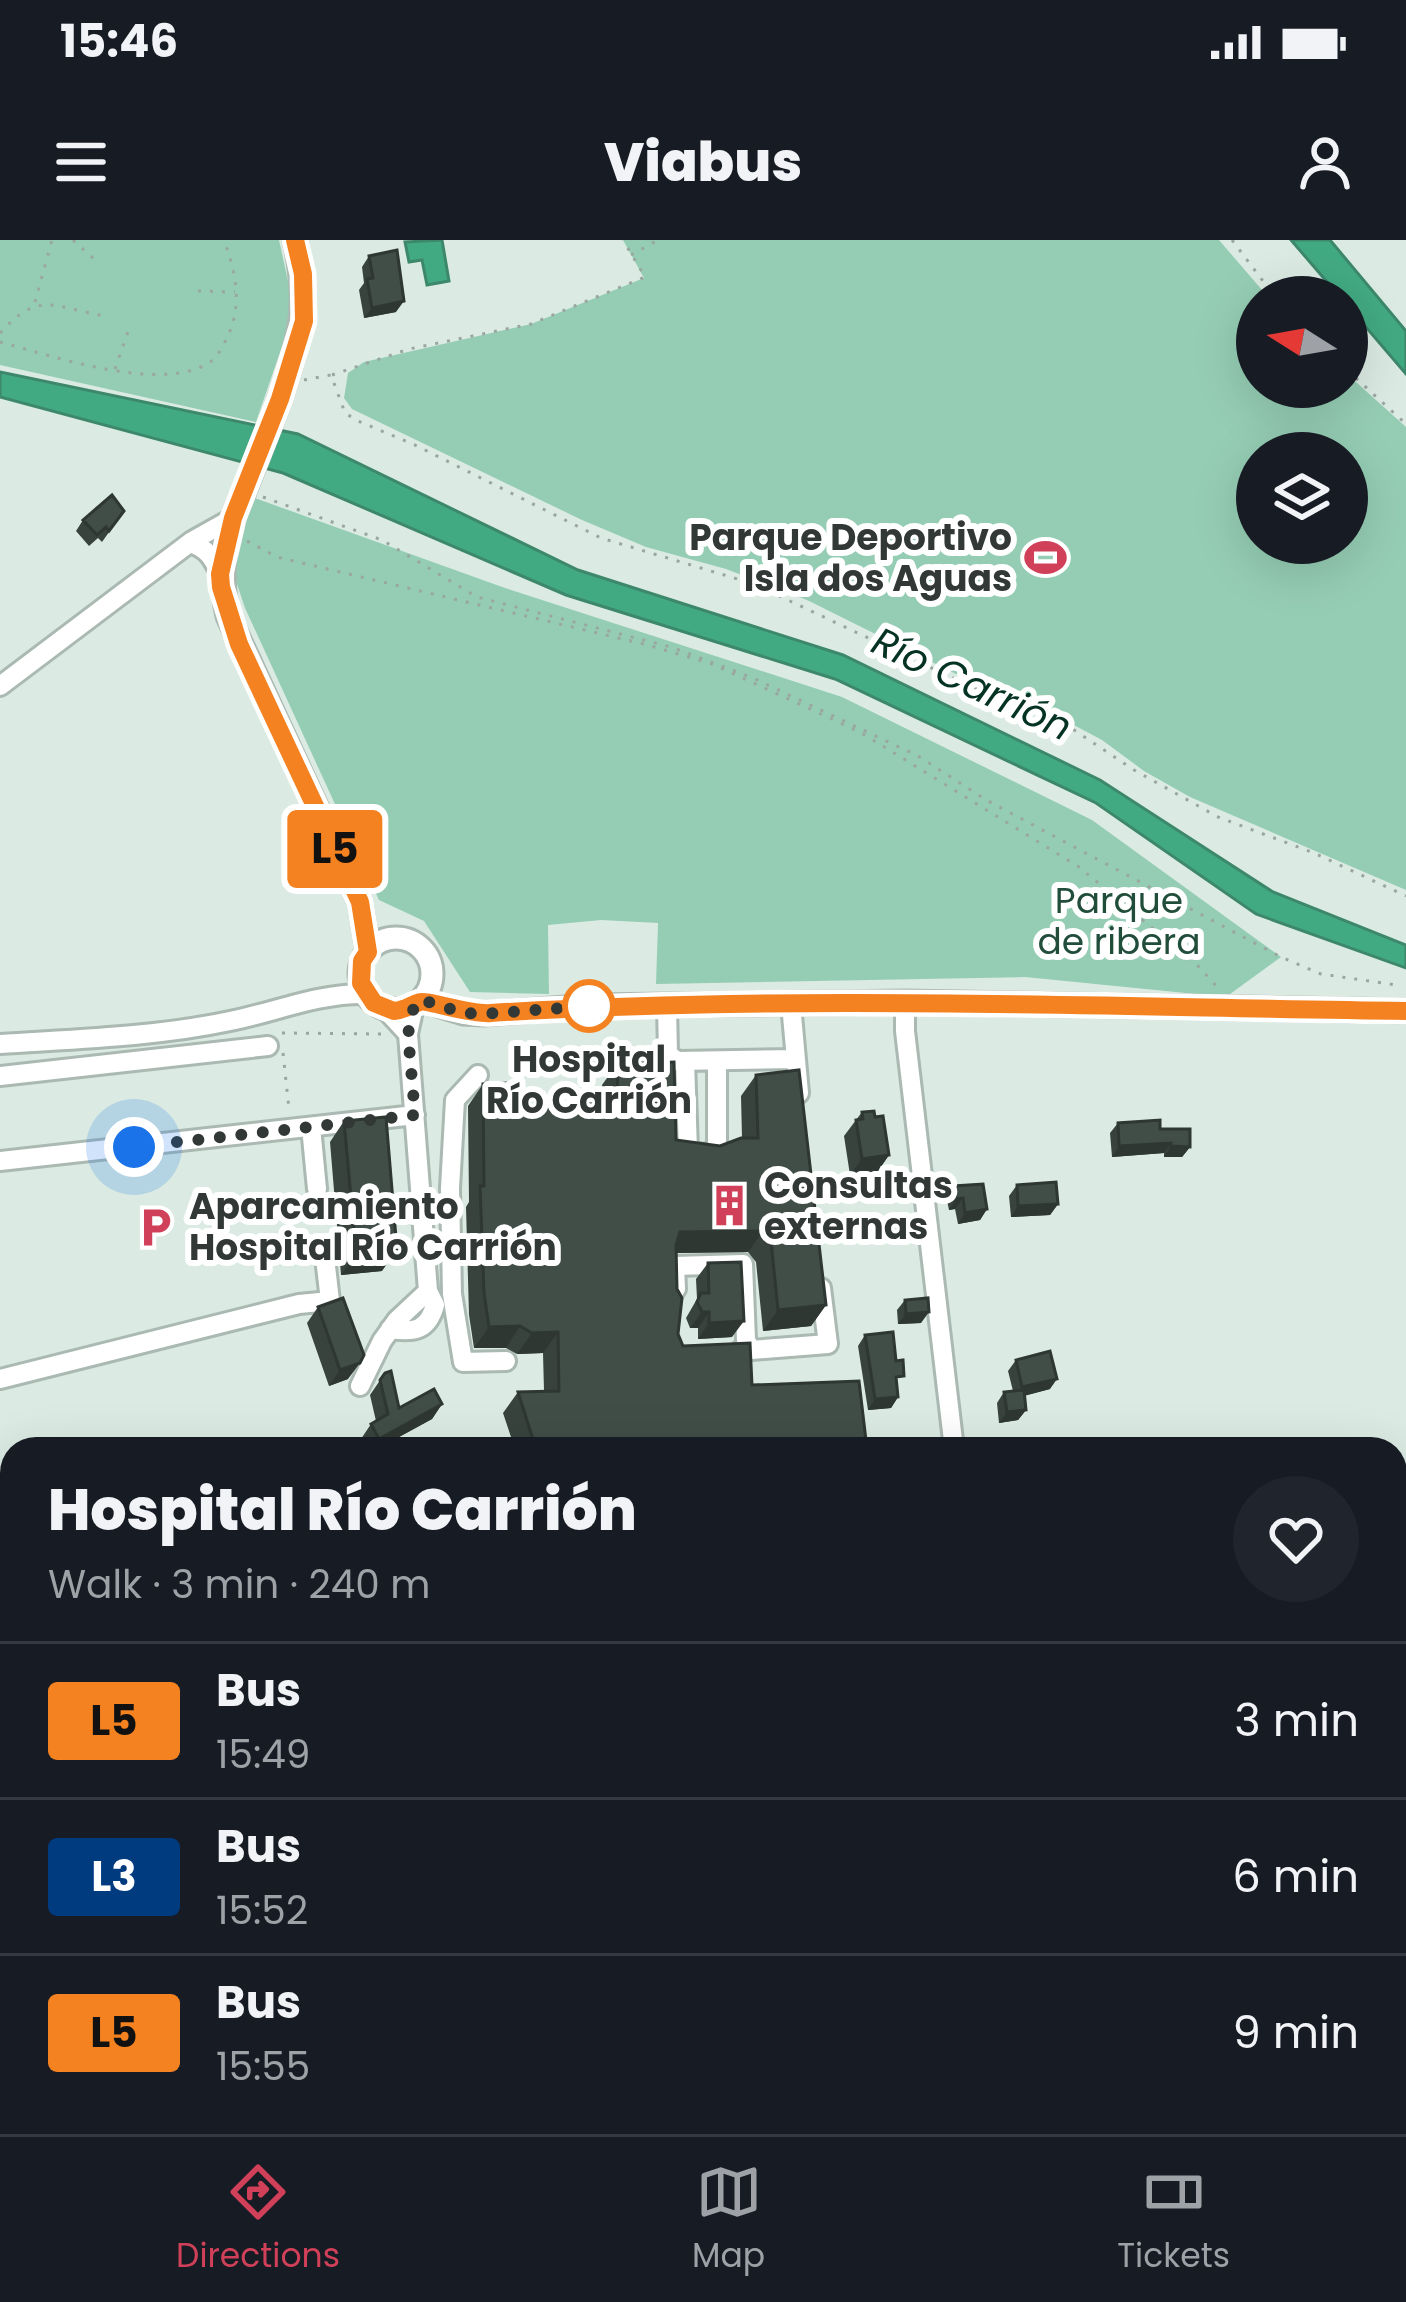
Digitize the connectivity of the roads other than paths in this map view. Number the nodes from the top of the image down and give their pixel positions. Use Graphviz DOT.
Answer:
graph roads {
  1 [pos="295,240"];
  2 [pos="231,527"];
  3 [pos="190,543"];
  4 [pos="220,574"];
  5 [pos="0,686"];
  6 [pos="360,902"];
  7 [pos="392,938"];
  8 [pos="368,952"];
  9 [pos="365,994"];
  10 [pos="423,996"];
  11 [pos="905,1002"];
  12 [pos="791,1004"];
  13 [pos="667,1005"];
  14 [pos="385,1009"];
  15 [pos="1406,1011"];
  16 [pos="408,1034"];
  17 [pos="0,1044"];
  18 [pos="277,1044"];
  19 [pos="795,1059"];
  20 [pos="685,1061"];
  21 [pos="717,1062"];
  22 [pos="478,1075"];
  23 [pos="0,1076"];
  24 [pos="801,1107"];
  25 [pos="415,1115"];
  26 [pos="301,1128"];
  27 [pos="0,1161"];
  28 [pos="317,1189"];
  29 [pos="324,1249"];
  30 [pos="820,1273"];
  31 [pos="676,1310"];
  32 [pos="752,1349"];
  33 [pos="714,1352"];
  34 [pos="506,1361"];
  35 [pos="0,1379"];
  36 [pos="360,1386"];
  37 [pos="953,1437"];
  1 -- 2 [label="main road, bridge"];
  2 -- 3 [label="street"];
  2 -- 4 [label="main road"];
  3 -- 4 [label="street"];
  3 -- 5 [label="street"];
  4 -- 6 [label="main road"];
  6 -- 7 [label="main road"];
  6 -- 8 [label="main road"];
  7 -- 8 [label="main road"];
  7 -- 10 [label="main road"];
  8 -- 9 [label="main road"];
  9 -- 14 [label="main road"];
  9 -- 17 [label="street"];
  10 -- 13 [label="main road"];
  10 -- 14 [label="main road"];
  10 -- 16 [label="street"];
  11 -- 12 [label="main road"];
  11 -- 15 [label="main road"];
  11 -- 37 [label="street"];
  12 -- 13 [label="main road"];
  12 -- 19 [label="street"];
  13 -- 20 [label="street"];
  14 -- 16 [label="street"];
  16 -- 25 [label="street"];
  18 -- 23 [label="street"];
  19 -- 21 [label="street"];
  19 -- 24 [label="street"];
  20 -- 21 [label="street"];
  20 -- 21 [label="street"];
  22 -- 34 [label="street"];
  25 -- 26 [label="street"];
  25 -- 36 [label="street"];
  26 -- 27 [label="street"];
  26 -- 28 [label="street"];
  29 -- 35 [label="street"];
  30 -- 32 [label="street"];
  31 -- 32 [label="street"];
  32 -- 33 [label="street"];
}
